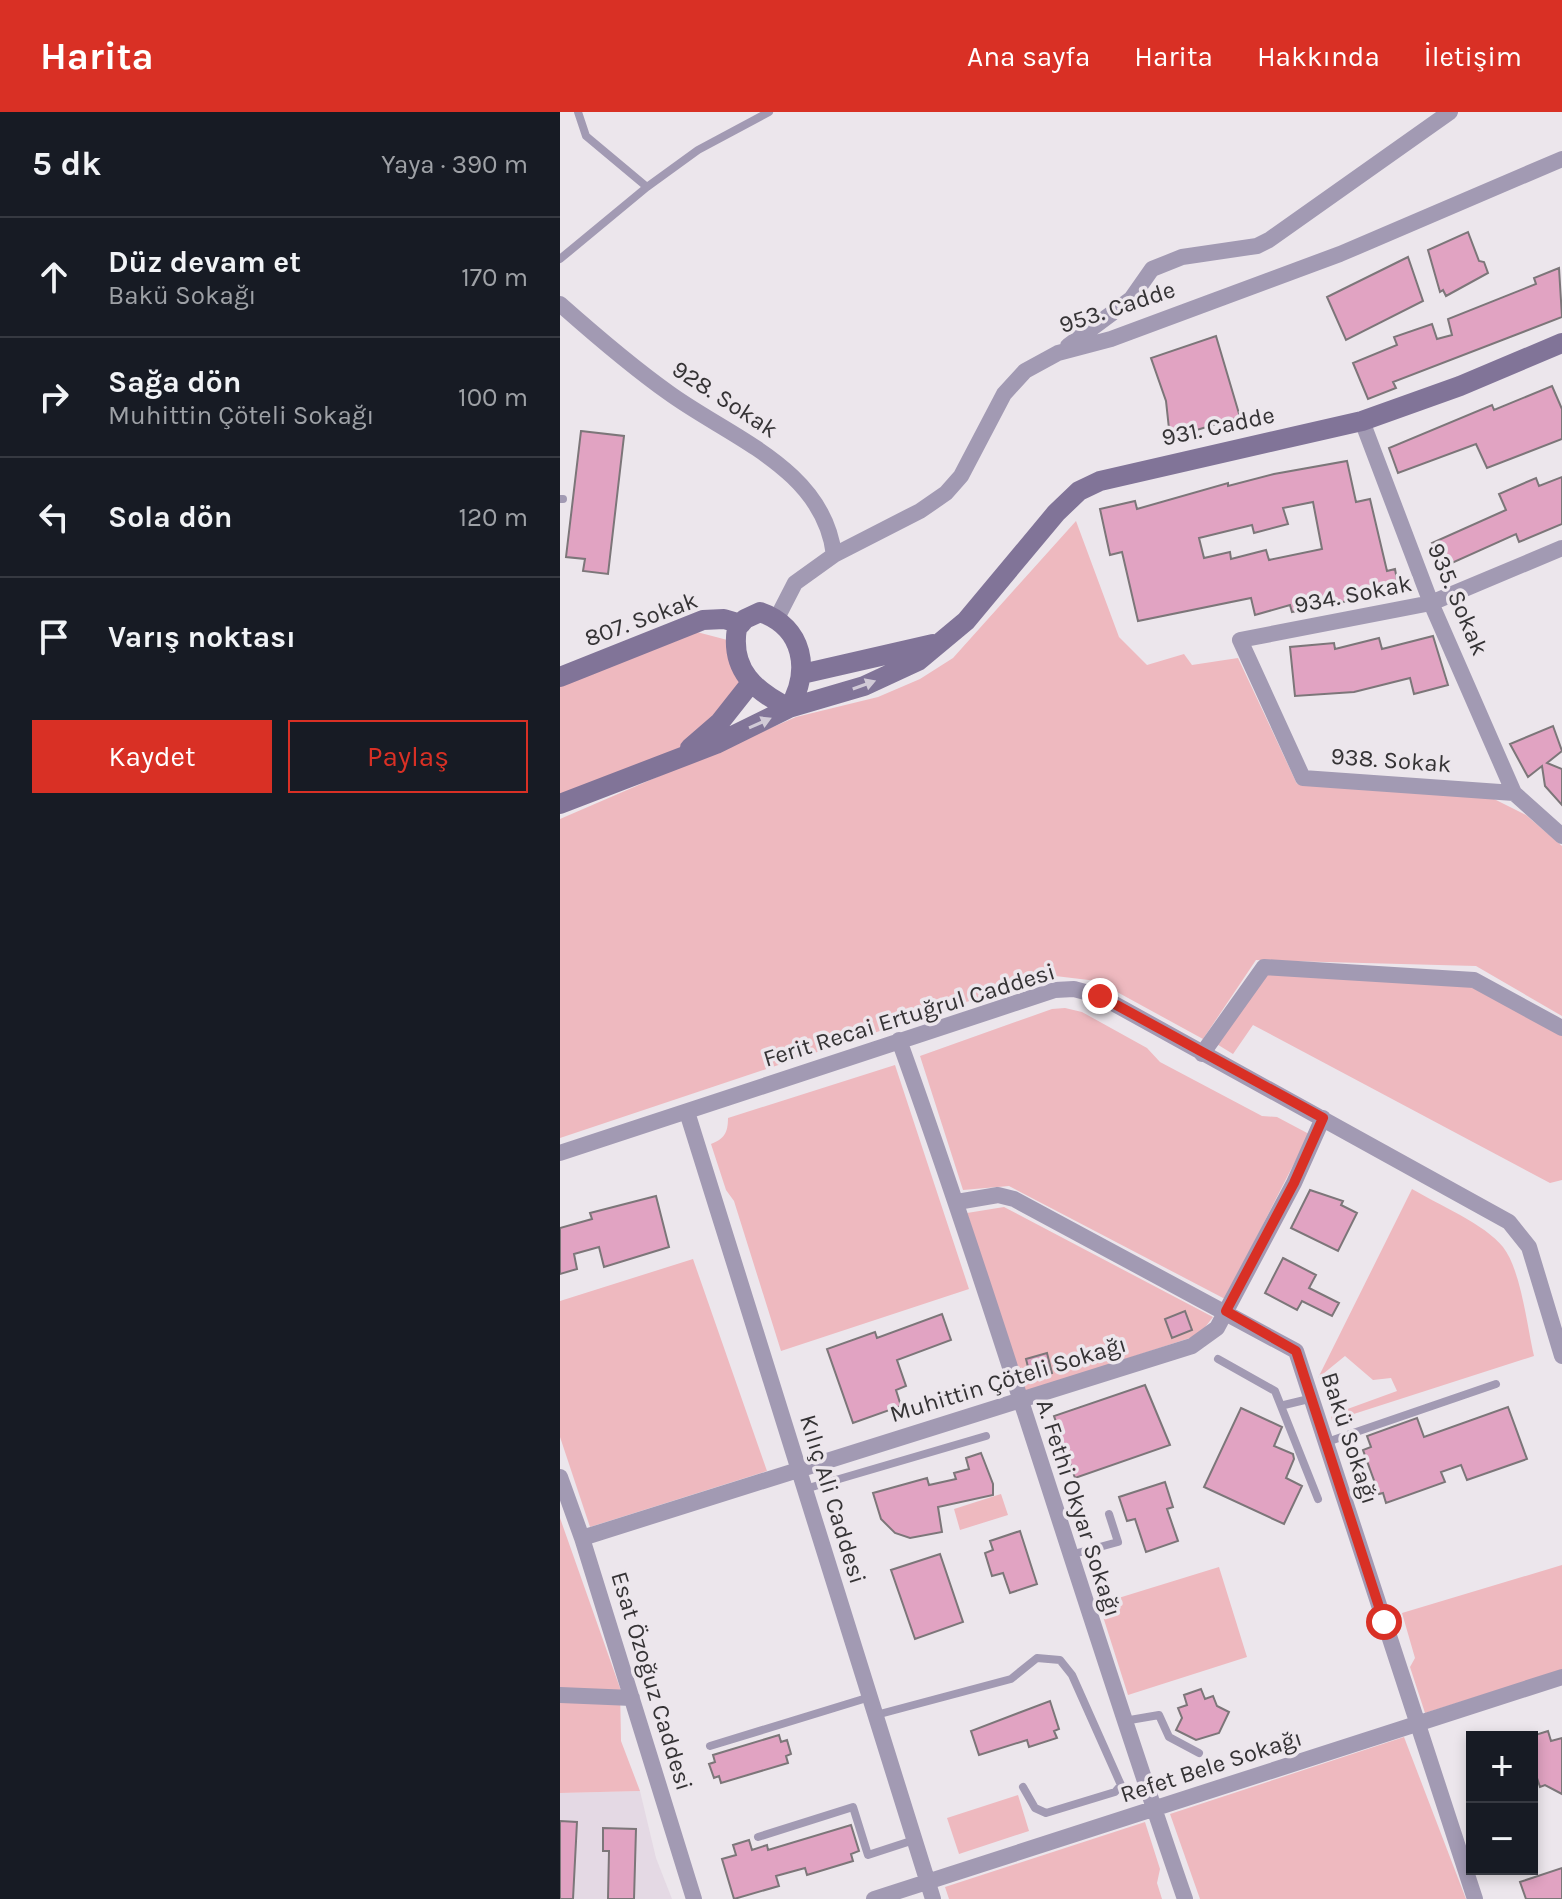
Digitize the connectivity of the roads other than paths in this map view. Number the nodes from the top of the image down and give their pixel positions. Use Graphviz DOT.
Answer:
graph roads {
  1 [pos="578,112"];
  2 [pos="769,112"];
  3 [pos="1450,112"];
  4 [pos="1562,159"];
  5 [pos="647,187"];
  6 [pos="560,259"];
  7 [pos="560,304"];
  8 [pos="1562,343"];
  9 [pos="1058,353"];
  10 [pos="1362,421"];
  11 [pos="1562,548"];
  12 [pos="834,555"];
  13 [pos="1431,603"];
  14 [pos="777,618"];
  15 [pos="741,624"];
  16 [pos="1240,640"];
  17 [pos="940,642"];
  18 [pos="802,674"];
  19 [pos="560,677"];
  20 [pos="750,684"];
  21 [pos="789,708"];
  22 [pos="678,759"];
  23 [pos="1514,793"];
  24 [pos="560,804"];
  25 [pos="1562,836"];
  26 [pos="1562,1028"];
  27 [pos="899,1040"];
  28 [pos="1202,1054"];
  29 [pos="687,1112"];
  30 [pos="1323,1118"];
  31 [pos="560,1153"];
  32 [pos="957,1202"];
  33 [pos="1226,1311"];
  34 [pos="1558,1328"];
  35 [pos="1562,1356"];
  36 [pos="1218,1359"];
  37 [pos="1496,1384"];
  38 [pos="1313,1398"];
  39 [pos="1019,1400"];
  40 [pos="1284,1405"];
  41 [pos="986,1436"];
  42 [pos="1327,1442"];
  43 [pos="798,1469"];
  44 [pos="560,1477"];
  45 [pos="804,1489"];
  46 [pos="1318,1499"];
  47 [pos="1109,1514"];
  48 [pos="582,1538"];
  49 [pos="1069,1555"];
  50 [pos="1562,1677"];
  51 [pos="560,1695"];
  52 [pos="870,1697"];
  53 [pos="632,1698"];
  54 [pos="875,1715"];
  55 [pos="1124,1721"];
  56 [pos="1417,1724"];
  57 [pos="710,1746"];
  58 [pos="1199,1753"];
  59 [pos="1023,1787"];
  60 [pos="1154,1809"];
  61 [pos="758,1837"];
  62 [pos="914,1840"];
  63 [pos="927,1881"];
  64 [pos="694,1899"];
  65 [pos="874,1899"];
  66 [pos="933,1899"];
  67 [pos="1185,1899"];
  68 [pos="1475,1899"];
  1 -- 5 [label="lane"];
  2 -- 5 [label="lane"];
  3 -- 9 [label="street"];
  4 -- 9 [label="street, 953. Cadde"];
  5 -- 6 [label="lane"];
  7 -- 12 [label="street, 928. Sokak"];
  8 -- 10 [label="main road, 931. Cadde"];
  9 -- 12 [label="street, 953. Cadde"];
  10 -- 13 [label="street, 935. Sokak"];
  10 -- 17 [label="main road, 931. Cadde"];
  11 -- 13 [label="street, 934. Sokak"];
  12 -- 14 [label="street, 953. Cadde"];
  13 -- 16 [label="street, 934. Sokak"];
  13 -- 23 [label="street, 935. Sokak"];
  14 -- 15 [label="main road"];
  14 -- 18 [label="main road"];
  15 -- 19 [label="main road, 807. Sokak"];
  15 -- 20 [label="main road"];
  16 -- 23 [label="street, 938. Sokak"];
  17 -- 18 [label="main road, 931. Cadde"];
  21 -- 17 [label="main road, 931. Cadde, one-way"];
  18 -- 21 [label="main road"];
  20 -- 21 [label="main road"];
  20 -- 22 [label="main road"];
  22 -- 21 [label="main road, 931. Cadde, one-way"];
  22 -- 24 [label="main road, 931. Cadde"];
  23 -- 25 [label="street"];
  26 -- 28 [label="street"];
  27 -- 28 [label="street, Ferit Recai Ertuğrul Caddesi"];
  27 -- 29 [label="street, Ferit Recai Ertuğrul Caddesi"];
  27 -- 32 [label="street, A. Fethi Okyar Sokağı"];
  28 -- 30 [label="street, Ferit Recai Ertuğrul Caddesi"];
  29 -- 31 [label="street, Ferit Recai Ertuğrul Caddesi"];
  29 -- 43 [label="street, Kılıç Ali Caddesi"];
  30 -- 33 [label="street, Muhittin Çöteli Sokağı"];
  30 -- 34 [label="street, Ferit Recai Ertuğrul Caddesi"];
  32 -- 33 [label="street, Bakü Sokağı"];
  32 -- 39 [label="street, A. Fethi Okyar Sokağı"];
  33 -- 38 [label="street, Bakü Sokağı"];
  33 -- 39 [label="street, Muhittin Çöteli Sokağı"];
  34 -- 35 [label="street, Ferit Recai Ertuğrul Caddesi"];
  36 -- 40 [label="lane"];
  37 -- 42 [label="lane"];
  38 -- 40 [label="lane"];
  38 -- 42 [label="street, Bakü Sokağı"];
  39 -- 43 [label="street, Muhittin Çöteli Sokağı"];
  39 -- 49 [label="street, A. Fethi Okyar Sokağı"];
  40 -- 46 [label="lane"];
  41 -- 45 [label="lane"];
  42 -- 56 [label="street, Bakü Sokağı"];
  43 -- 45 [label="street, Kılıç Ali Caddesi"];
  43 -- 48 [label="street, Muhittin Çöteli Sokağı"];
  44 -- 48 [label="street, Esat Özoğuz Caddesi"];
  45 -- 52 [label="street, Kılıç Ali Caddesi"];
  47 -- 49 [label="lane"];
  48 -- 53 [label="street, Esat Özoğuz Caddesi"];
  49 -- 55 [label="street, A. Fethi Okyar Sokağı"];
  50 -- 56 [label="street, Refet Bele Sokağı"];
  51 -- 53 [label="street"];
  52 -- 54 [label="street, Kılıç Ali Caddesi"];
  52 -- 57 [label="lane"];
  53 -- 64 [label="street, Esat Özoğuz Caddesi"];
  54 -- 59 [label="lane"];
  54 -- 62 [label="street, Kılıç Ali Caddesi"];
  55 -- 58 [label="lane"];
  55 -- 60 [label="street, A. Fethi Okyar Sokağı"];
  56 -- 60 [label="street, Refet Bele Sokağı"];
  56 -- 68 [label="street, Bakü Sokağı"];
  60 -- 63 [label="street, Refet Bele Sokağı"];
  60 -- 67 [label="street, A. Fethi Okyar Sokağı"];
  61 -- 62 [label="lane"];
  62 -- 63 [label="street, Kılıç Ali Caddesi"];
  63 -- 65 [label="street, Refet Bele Sokağı"];
  63 -- 66 [label="street, Kılıç Ali Caddesi"];
}
